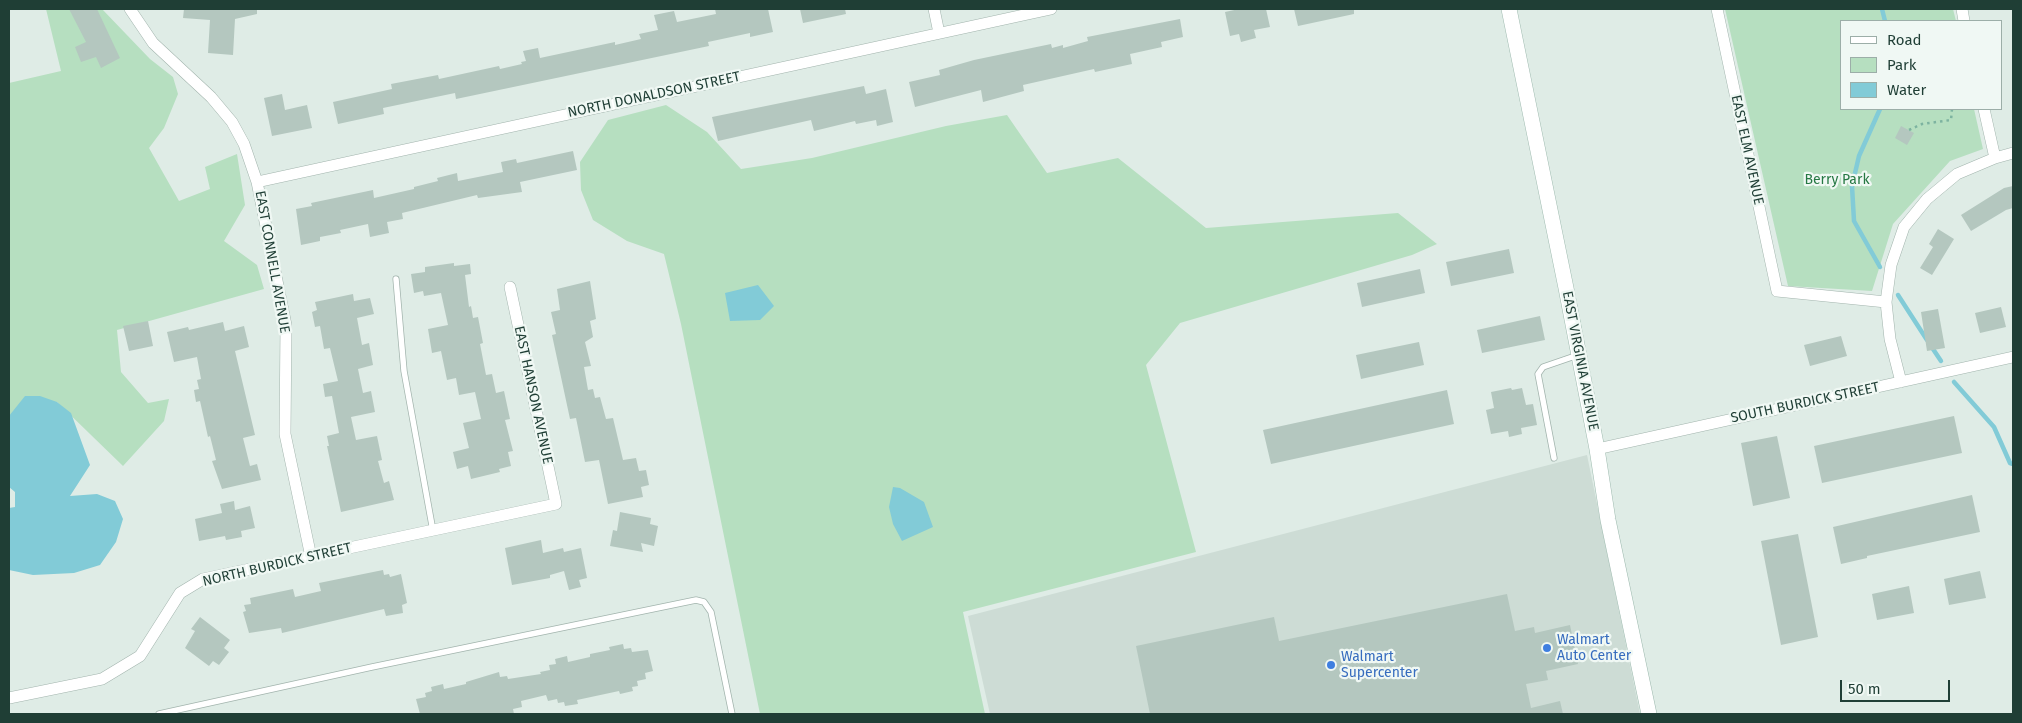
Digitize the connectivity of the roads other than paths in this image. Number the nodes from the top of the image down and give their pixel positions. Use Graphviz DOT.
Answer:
graph roads {
  1 [pos="130,9"];
  2 [pos="934,9"];
  3 [pos="1051,9"];
  4 [pos="1509,9"];
  5 [pos="1717,9"];
  6 [pos="939,33"];
  7 [pos="1984,110"];
  8 [pos="2013,153"];
  9 [pos="1995,158"];
  10 [pos="257,182"];
  11 [pos="396,279"];
  12 [pos="510,287"];
  13 [pos="1886,302"];
  14 [pos="1579,355"];
  15 [pos="2013,357"];
  16 [pos="1901,382"];
  17 [pos="1597,449"];
  18 [pos="1554,458"];
  19 [pos="556,504"];
  20 [pos="433,531"];
  21 [pos="312,557"];
  22 [pos="9,698"];
  23 [pos="159,714"];
  24 [pos="732,714"];
  25 [pos="1649,714"];
  1 -- 10 [label="street, EAST CONNELL AVENUE"];
  2 -- 6 [label="street"];
  3 -- 6 [label="street, NORTH DONALDSON STREET"];
  4 -- 14 [label="street, EAST VIRGINIA AVENUE"];
  5 -- 13 [label="street, EAST ELM AVENUE"];
  6 -- 10 [label="street, NORTH DONALDSON STREET"];
  7 -- 9 [label="street"];
  8 -- 9 [label="street"];
  9 -- 13 [label="street"];
  10 -- 21 [label="street, EAST CONNELL AVENUE"];
  11 -- 20 [label="lane"];
  12 -- 19 [label="street, EAST HANSON AVENUE"];
  13 -- 16 [label="street"];
  14 -- 17 [label="street, EAST VIRGINIA AVENUE"];
  14 -- 18 [label="lane"];
  15 -- 16 [label="street, SOUTH BURDICK STREET"];
  16 -- 17 [label="street, SOUTH BURDICK STREET"];
  17 -- 25 [label="street, EAST VIRGINIA AVENUE"];
  19 -- 20 [label="street, NORTH BURDICK STREET"];
  20 -- 21 [label="street, NORTH BURDICK STREET"];
  21 -- 22 [label="street, NORTH BURDICK STREET"];
  23 -- 24 [label="lane"];
}
